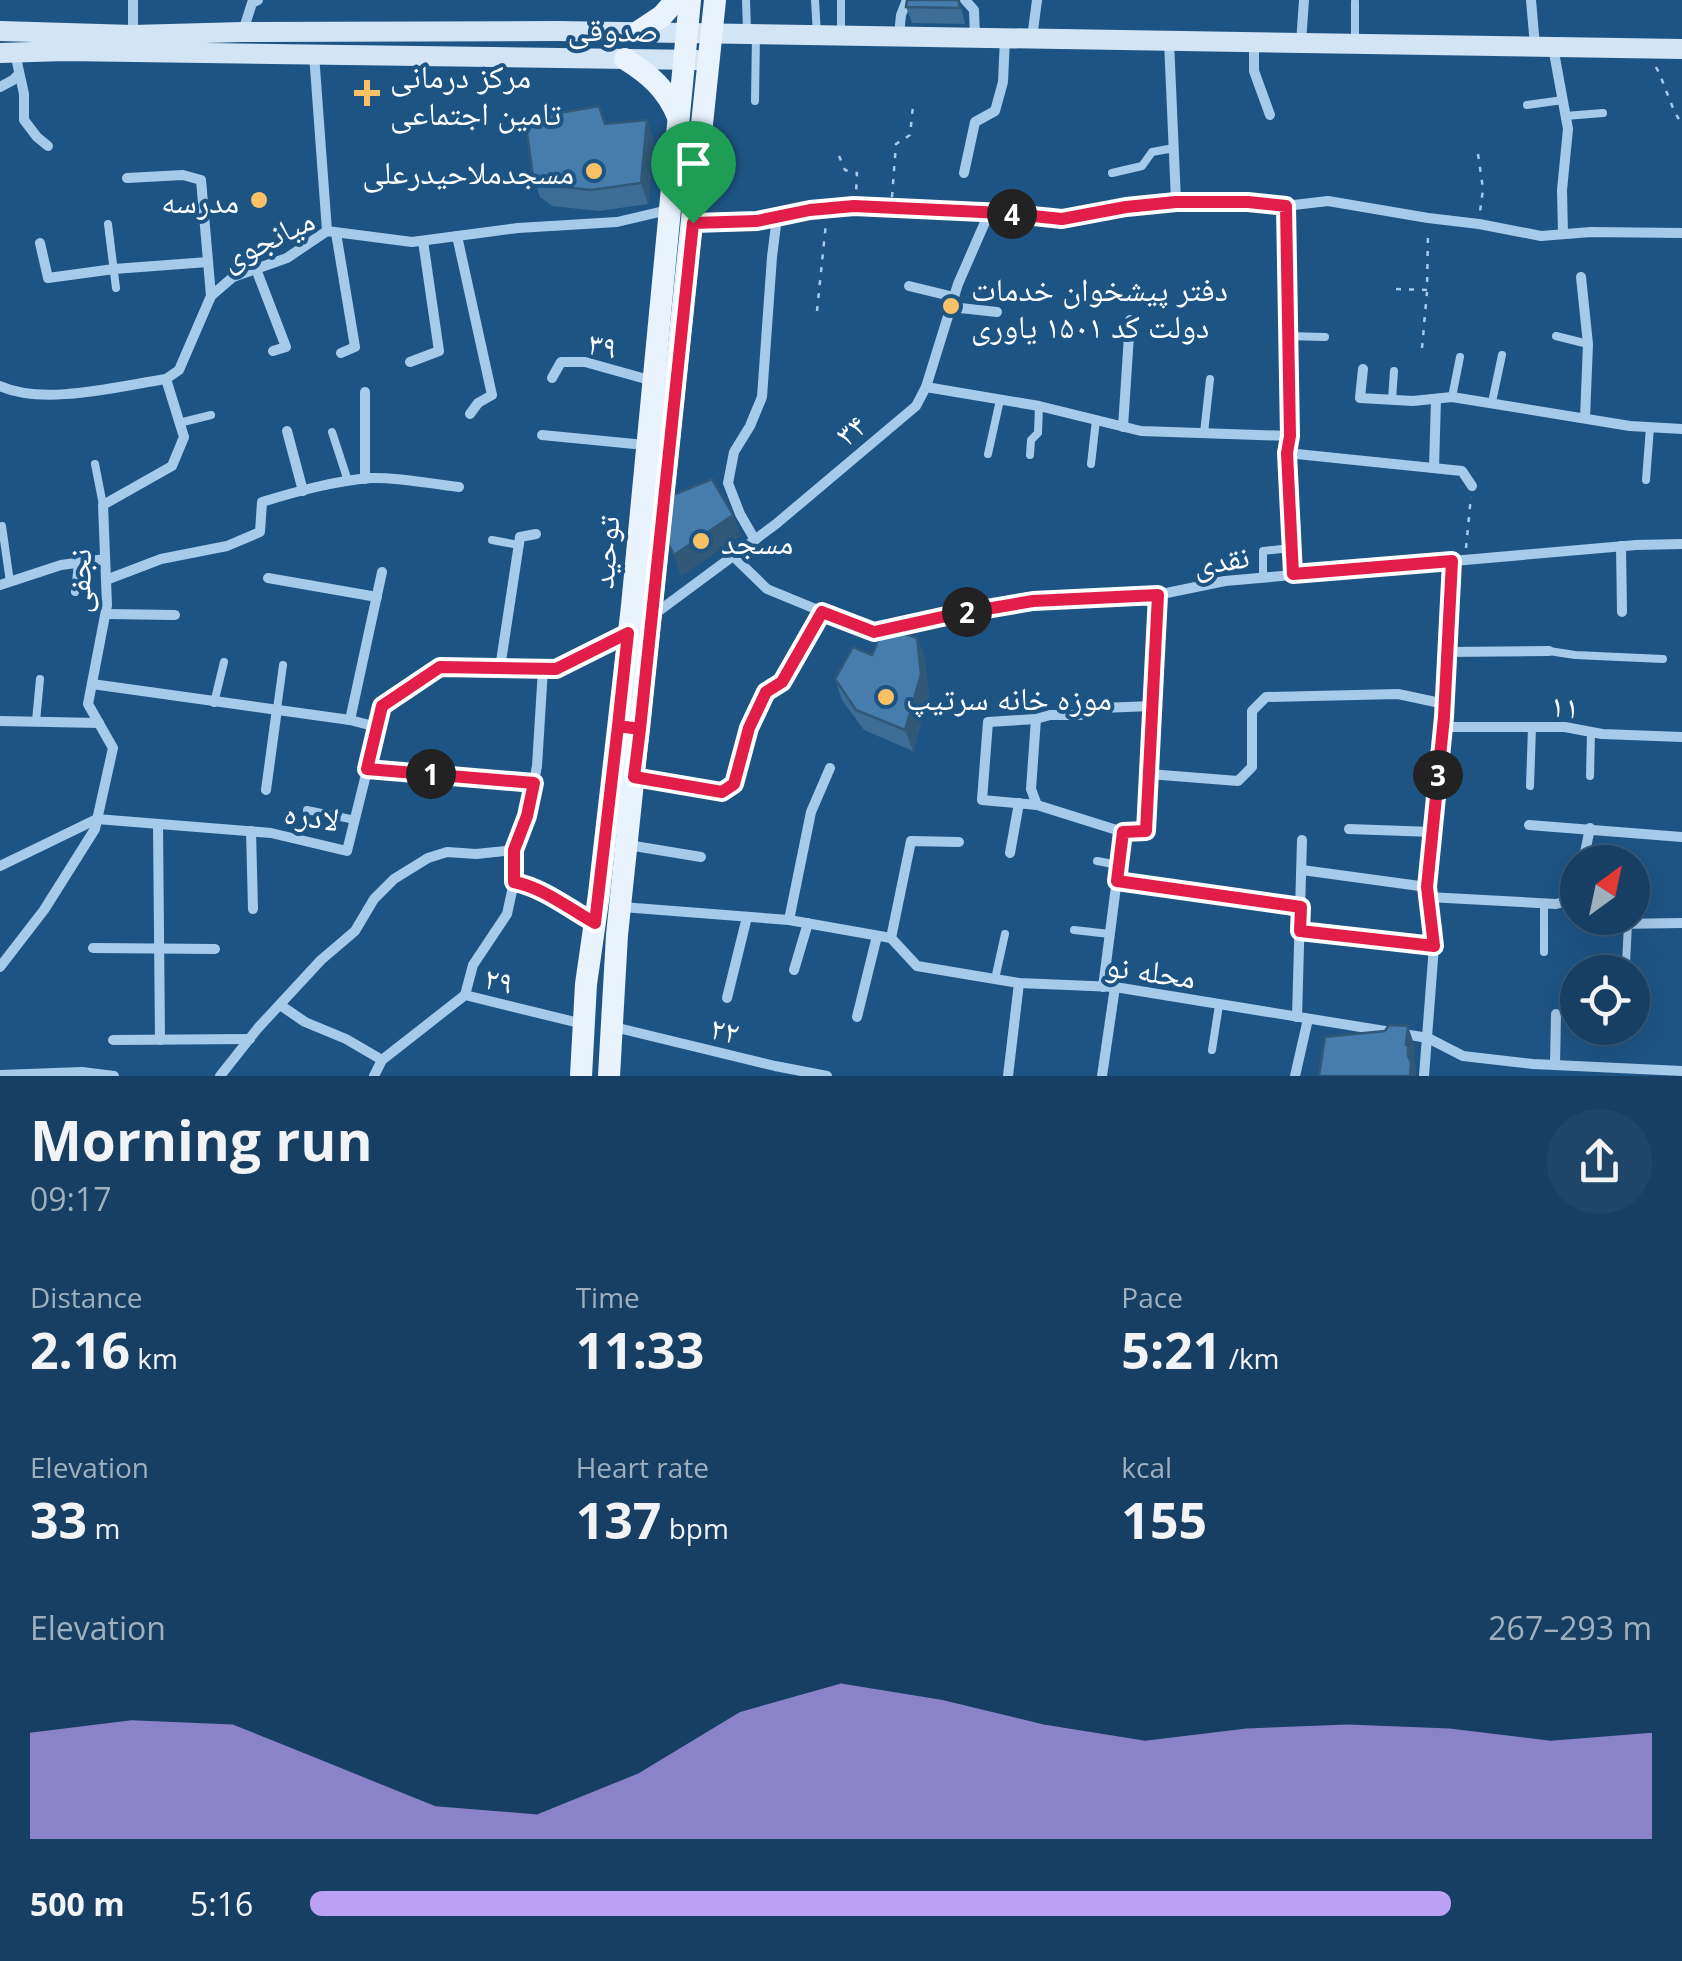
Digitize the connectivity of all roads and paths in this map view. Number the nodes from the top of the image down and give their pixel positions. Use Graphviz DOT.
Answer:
graph roads {
  1 [pos="133,0"];
  2 [pos="258,0"];
  3 [pos="676,0"];
  4 [pos="690,0"];
  5 [pos="715,0"];
  6 [pos="746,0"];
  7 [pos="815,0"];
  8 [pos="841,0"];
  9 [pos="908,0"];
  10 [pos="966,0"];
  11 [pos="1037,0"];
  12 [pos="1304,0"];
  13 [pos="1532,0"];
  14 [pos="1355,2"];
  15 [pos="0,31"];
  16 [pos="527,31"];
  17 [pos="242,32"];
  18 [pos="638,32"];
  19 [pos="687,33"];
  20 [pos="712,33"];
  21 [pos="751,34"];
  22 [pos="134,35"];
  23 [pos="817,35"];
  24 [pos="841,36"];
  25 [pos="898,36"];
  26 [pos="975,38"];
  27 [pos="1004,38"];
  28 [pos="1032,38"];
  29 [pos="1169,40"];
  30 [pos="1254,42"];
  31 [pos="1300,43"];
  32 [pos="1355,44"];
  33 [pos="1544,46"];
  34 [pos="1646,48"];
  35 [pos="1682,48"];
  36 [pos="314,54"];
  37 [pos="525,57"];
  38 [pos="624,59"];
  39 [pos="11,60"];
  40 [pos="684,60"];
  41 [pos="709,60"];
  42 [pos="0,87"];
  43 [pos="1562,100"];
  44 [pos="755,101"];
  45 [pos="913,106"];
  46 [pos="1527,106"];
  47 [pos="1603,113"];
  48 [pos="1270,115"];
  49 [pos="1565,116"];
  50 [pos="679,119"];
  51 [pos="1682,124"];
  52 [pos="48,146"];
  53 [pos="1174,148"];
  54 [pos="1478,154"];
  55 [pos="839,156"];
  56 [pos="1112,173"];
  57 [pos="964,174"];
  58 [pos="128,178"];
  59 [pos="1176,202"];
  60 [pos="854,206"];
  61 [pos="1286,206"];
  62 [pos="891,208"];
  63 [pos="828,209"];
  64 [pos="669,210"];
  65 [pos="989,212"];
  66 [pos="777,217"];
  67 [pos="1428,218"];
  68 [pos="693,223"];
  69 [pos="108,224"];
  70 [pos="1479,224"];
  71 [pos="331,232"];
  72 [pos="1682,233"];
  73 [pos="1563,234"];
  74 [pos="456,236"];
  75 [pos="423,241"];
  76 [pos="40,243"];
  77 [pos="208,262"];
  78 [pos="114,268"];
  79 [pos="256,269"];
  80 [pos="1581,277"];
  81 [pos="909,286"];
  82 [pos="116,288"];
  83 [pos="1396,289"];
  84 [pos="1427,290"];
  85 [pos="211,296"];
  86 [pos="952,302"];
  87 [pos="817,311"];
  88 [pos="997,312"];
  89 [pos="1130,320"];
  90 [pos="1288,336"];
  91 [pos="1556,336"];
  92 [pos="1325,337"];
  93 [pos="1588,344"];
  94 [pos="1422,348"];
  95 [pos="273,350"];
  96 [pos="341,353"];
  97 [pos="1502,355"];
  98 [pos="1460,357"];
  99 [pos="410,362"];
  100 [pos="1363,368"];
  101 [pos="1394,371"];
  102 [pos="552,378"];
  103 [pos="166,379"];
  104 [pos="1210,380"];
  105 [pos="653,381"];
  106 [pos="0,386"];
  107 [pos="926,387"];
  108 [pos="365,392"];
  109 [pos="1452,397"];
  110 [pos="1436,399"];
  111 [pos="1000,400"];
  112 [pos="1392,400"];
  113 [pos="1492,402"];
  114 [pos="1038,406"];
  115 [pos="470,414"];
  116 [pos="211,415"];
  117 [pos="1585,418"];
  118 [pos="1096,420"];
  119 [pos="179,422"];
  120 [pos="1123,427"];
  121 [pos="1650,427"];
  122 [pos="1682,428"];
  123 [pos="287,431"];
  124 [pos="332,432"];
  125 [pos="1204,434"];
  126 [pos="542,435"];
  127 [pos="1290,436"];
  128 [pos="647,445"];
  129 [pos="1287,453"];
  130 [pos="988,454"];
  131 [pos="1030,456"];
  132 [pos="95,464"];
  133 [pos="1092,464"];
  134 [pos="1434,468"];
  135 [pos="365,479"];
  136 [pos="1646,480"];
  137 [pos="348,481"];
  138 [pos="1472,486"];
  139 [pos="459,487"];
  140 [pos="303,490"];
  141 [pos="103,505"];
  142 [pos="2,526"];
  143 [pos="536,534"];
  144 [pos="492,540"];
  145 [pos="754,540"];
  146 [pos="1682,544"];
  147 [pos="519,545"];
  148 [pos="1622,546"];
  149 [pos="1292,548"];
  150 [pos="733,556"];
  151 [pos="106,559"];
  152 [pos="1466,560"];
  153 [pos="1452,561"];
  154 [pos="78,562"];
  155 [pos="382,572"];
  156 [pos="1293,574"];
  157 [pos="268,578"];
  158 [pos="1262,578"];
  159 [pos="106,580"];
  160 [pos="5,584"];
  161 [pos="75,592"];
  162 [pos="1158,595"];
  163 [pos="377,597"];
  164 [pos="822,612"];
  165 [pos="1622,612"];
  166 [pos="106,614"];
  167 [pos="175,615"];
  168 [pos="652,616"];
  169 [pos="628,633"];
  170 [pos="1549,650"];
  171 [pos="1448,652"];
  172 [pos="1663,659"];
  173 [pos="224,662"];
  174 [pos="283,664"];
  175 [pos="500,668"];
  176 [pos="543,669"];
  177 [pos="40,679"];
  178 [pos="92,684"];
  179 [pos="214,703"];
  180 [pos="1445,704"];
  181 [pos="1153,706"];
  182 [pos="277,709"];
  183 [pos="1036,719"];
  184 [pos="350,720"];
  185 [pos="0,721"];
  186 [pos="36,721"];
  187 [pos="98,724"];
  188 [pos="378,727"];
  189 [pos="1443,727"];
  190 [pos="1532,727"];
  191 [pos="629,728"];
  192 [pos="1591,732"];
  193 [pos="1682,736"];
  194 [pos="830,768"];
  195 [pos="367,769"];
  196 [pos="1150,774"];
  197 [pos="1590,776"];
  198 [pos="634,777"];
  199 [pos="534,783"];
  200 [pos="1530,786"];
  201 [pos="266,790"];
  202 [pos="722,792"];
  203 [pos="1019,803"];
  204 [pos="1037,805"];
  205 [pos="307,810"];
  206 [pos="97,819"];
  207 [pos="354,820"];
  208 [pos="158,824"];
  209 [pos="1530,825"];
  210 [pos="1590,828"];
  211 [pos="1348,829"];
  212 [pos="251,832"];
  213 [pos="1123,832"];
  214 [pos="1433,832"];
  215 [pos="1682,836"];
  216 [pos="1302,840"];
  217 [pos="959,842"];
  218 [pos="627,845"];
  219 [pos="1587,845"];
  220 [pos="514,850"];
  221 [pos="1010,853"];
  222 [pos="701,857"];
  223 [pos="1097,861"];
  224 [pos="0,866"];
  225 [pos="1119,866"];
  226 [pos="1302,870"];
  227 [pos="1117,881"];
  228 [pos="514,882"];
  229 [pos="1428,892"];
  230 [pos="1560,903"];
  231 [pos="1544,904"];
  232 [pos="620,907"];
  233 [pos="1301,907"];
  234 [pos="253,909"];
  235 [pos="747,917"];
  236 [pos="789,920"];
  237 [pos="1682,922"];
  238 [pos="595,923"];
  239 [pos="808,923"];
  240 [pos="1650,923"];
  241 [pos="1074,930"];
  242 [pos="1300,931"];
  243 [pos="1005,934"];
  244 [pos="1110,934"];
  245 [pos="878,936"];
  246 [pos="891,938"];
  247 [pos="1434,946"];
  248 [pos="93,948"];
  249 [pos="159,949"];
  250 [pos="214,950"];
  251 [pos="1544,952"];
  252 [pos="0,968"];
  253 [pos="794,970"];
  254 [pos="994,979"];
  255 [pos="1019,983"];
  256 [pos="1109,987"];
  257 [pos="466,996"];
  258 [pos="727,998"];
  259 [pos="1219,1004"];
  260 [pos="280,1006"];
  261 [pos="1556,1014"];
  262 [pos="857,1017"];
  263 [pos="1302,1018"];
  264 [pos="583,1024"];
  265 [pos="612,1027"];
  266 [pos="1428,1038"];
  267 [pos="250,1039"];
  268 [pos="113,1040"];
  269 [pos="160,1040"];
  270 [pos="1212,1050"];
  271 [pos="382,1060"];
  272 [pos="1548,1069"];
  273 [pos="1570,1071"];
  274 [pos="1682,1071"];
  275 [pos="0,1075"];
  276 [pos="93,1075"];
  277 [pos="114,1076"];
  278 [pos="220,1076"];
  279 [pos="374,1076"];
  280 [pos="581,1076"];
  281 [pos="609,1076"];
  282 [pos="827,1076"];
  283 [pos="1008,1076"];
  284 [pos="1102,1076"];
  285 [pos="1295,1076"];
  286 [pos="1424,1076"];
  1 -- 22 [label="street"];
  2 -- 17 [label="street"];
  3 -- 18 [label="main road"];
  4 -- 19 [label="main road, توحید"];
  5 -- 20 [label="main road, توحید"];
  6 -- 21 [label="lane"];
  7 -- 23 [label="lane"];
  8 -- 24 [label="lane"];
  9 -- 25 [label="street"];
  10 -- 26 [label="street"];
  11 -- 28 [label="street"];
  12 -- 31 [label="street"];
  13 -- 33 [label="street"];
  14 -- 32 [label="lane"];
  15 -- 22 [label="main road, صدوقی"];
  16 -- 17 [label="main road, صدوقی"];
  16 -- 18 [label="main road, صدوقی"];
  16 -- 37 [label="main road"];
  17 -- 22 [label="main road, صدوقی"];
  18 -- 19 [label="main road, صدوقی"];
  19 -- 20 [label="main road, صدوقی"];
  19 -- 40 [label="main road, توحید"];
  20 -- 21 [label="main road, صدوقی"];
  20 -- 41 [label="main road, توحید"];
  21 -- 23 [label="main road, صدوقی"];
  21 -- 44 [label="lane"];
  23 -- 24 [label="main road, صدوقی"];
  24 -- 25 [label="main road, صدوقی"];
  25 -- 26 [label="main road, صدوقی"];
  26 -- 27 [label="main road, صدوقی"];
  27 -- 28 [label="main road, صدوقی"];
  27 -- 57 [label="street"];
  28 -- 29 [label="main road, صدوقی"];
  29 -- 30 [label="main road, صدوقی"];
  29 -- 53 [label="street"];
  30 -- 31 [label="main road, صدوقی"];
  30 -- 48 [label="street"];
  31 -- 32 [label="main road, صدوقی"];
  32 -- 33 [label="main road, صدوقی"];
  33 -- 34 [label="main road, صدوقی"];
  33 -- 43 [label="street"];
  34 -- 35 [label="main road, صدوقی"];
  34 -- 51 [label="path"];
  36 -- 37 [label="main road, صدوقی"];
  36 -- 39 [label="main road, صدوقی"];
  36 -- 71 [label="street"];
  37 -- 38 [label="main road, صدوقی"];
  38 -- 40 [label="main road, صدوقی"];
  38 -- 50 [label="main road"];
  39 -- 42 [label="street"];
  39 -- 52 [label="street"];
  40 -- 41 [label="main road, صدوقی"];
  40 -- 50 [label="main road, توحید"];
  41 -- 68 [label="main road, توحید"];
  43 -- 46 [label="lane"];
  43 -- 49 [label="street"];
  45 -- 62 [label="path"];
  47 -- 49 [label="lane"];
  49 -- 73 [label="street"];
  50 -- 64 [label="main road, توحید"];
  53 -- 56 [label="lane"];
  53 -- 59 [label="street"];
  54 -- 70 [label="path"];
  55 -- 60 [label="path"];
  58 -- 77 [label="street"];
  59 -- 61 [label="street"];
  59 -- 65 [label="street"];
  60 -- 62 [label="street"];
  60 -- 63 [label="street"];
  61 -- 67 [label="street"];
  61 -- 90 [label="street"];
  62 -- 65 [label="street"];
  63 -- 66 [label="street"];
  63 -- 87 [label="path"];
  64 -- 74 [label="street, میانجوی"];
  64 -- 105 [label="main road, توحید"];
  65 -- 86 [label="street, ۳۴"];
  66 -- 68 [label="street"];
  66 -- 145 [label="street"];
  67 -- 70 [label="street"];
  67 -- 84 [label="path"];
  68 -- 168 [label="main road, توحید"];
  69 -- 78 [label="lane"];
  70 -- 73 [label="street"];
  71 -- 75 [label="street, میانجوی"];
  71 -- 79 [label="street, میانجوی"];
  71 -- 96 [label="street"];
  72 -- 73 [label="street"];
  74 -- 75 [label="street, میانجوی"];
  74 -- 115 [label="street"];
  75 -- 99 [label="street"];
  76 -- 78 [label="street"];
  77 -- 78 [label="street"];
  77 -- 85 [label="street"];
  78 -- 82 [label="lane"];
  79 -- 85 [label="street, میانجوی"];
  79 -- 95 [label="street"];
  80 -- 93 [label="street"];
  81 -- 86 [label="street"];
  83 -- 84 [label="path"];
  84 -- 94 [label="path"];
  85 -- 103 [label="street, میانجوی"];
  86 -- 88 [label="street"];
  86 -- 107 [label="street, ۳۴"];
  89 -- 120 [label="street"];
  90 -- 92 [label="lane"];
  90 -- 127 [label="street"];
  91 -- 93 [label="lane"];
  93 -- 117 [label="street"];
  97 -- 113 [label="lane"];
  98 -- 109 [label="lane"];
  100 -- 112 [label="street"];
  101 -- 112 [label="lane"];
  102 -- 105 [label="street, ۳۹"];
  103 -- 106 [label="street"];
  103 -- 119 [label="street, نجفی"];
  104 -- 125 [label="lane"];
  105 -- 128 [label="main road, توحید"];
  107 -- 111 [label="street"];
  107 -- 145 [label="street, ۳۴"];
  108 -- 135 [label="street"];
  109 -- 110 [label="street"];
  109 -- 113 [label="street"];
  110 -- 112 [label="street"];
  110 -- 134 [label="street"];
  111 -- 114 [label="street"];
  111 -- 130 [label="lane"];
  113 -- 117 [label="street"];
  114 -- 118 [label="street"];
  114 -- 131 [label="lane"];
  116 -- 119 [label="lane"];
  117 -- 121 [label="street"];
  118 -- 120 [label="street"];
  118 -- 133 [label="lane"];
  119 -- 141 [label="street, نجفی"];
  120 -- 125 [label="street"];
  121 -- 122 [label="street"];
  121 -- 136 [label="lane"];
  123 -- 140 [label="street"];
  124 -- 137 [label="lane"];
  125 -- 127 [label="street"];
  126 -- 128 [label="street"];
  127 -- 129 [label="street"];
  128 -- 169 [label="main road, توحید"];
  129 -- 134 [label="street"];
  129 -- 149 [label="street"];
  132 -- 141 [label="lane"];
  134 -- 138 [label="street"];
  135 -- 137 [label="street"];
  135 -- 139 [label="street"];
  137 -- 140 [label="street"];
  138 -- 152 [label="path"];
  140 -- 159 [label="street"];
  141 -- 151 [label="street, نجفی"];
  142 -- 160 [label="lane"];
  143 -- 147 [label="street"];
  144 -- 147 [label="lane"];
  145 -- 150 [label="street, ۳۴"];
  146 -- 148 [label="street, نقدی"];
  147 -- 175 [label="street"];
  148 -- 152 [label="street, نقدی"];
  148 -- 165 [label="street"];
  149 -- 156 [label="street"];
  149 -- 158 [label="lane"];
  150 -- 164 [label="street, نقدی"];
  150 -- 168 [label="street, ۳۴"];
  151 -- 154 [label="street"];
  151 -- 159 [label="street, نجفی"];
  152 -- 153 [label="street, نقدی"];
  153 -- 156 [label="street, نقدی"];
  153 -- 171 [label="street"];
  154 -- 160 [label="street"];
  154 -- 161 [label="lane"];
  155 -- 163 [label="street"];
  156 -- 158 [label="street, نقدی"];
  157 -- 163 [label="street"];
  158 -- 162 [label="street, نقدی"];
  159 -- 166 [label="street, نجفی"];
  162 -- 164 [label="street, نقدی"];
  162 -- 181 [label="street"];
  163 -- 184 [label="street"];
  164 -- 202 [label="lane"];
  166 -- 167 [label="street"];
  166 -- 178 [label="street, نجفی"];
  168 -- 191 [label="main road, توحید"];
  169 -- 176 [label="street, لادره"];
  169 -- 191 [label="main road, توحید"];
  170 -- 171 [label="street"];
  170 -- 172 [label="lane"];
  171 -- 180 [label="street"];
  173 -- 179 [label="lane"];
  174 -- 182 [label="lane"];
  175 -- 176 [label="street, لادره"];
  175 -- 188 [label="street, لادره"];
  176 -- 199 [label="street"];
  177 -- 186 [label="lane"];
  178 -- 179 [label="street"];
  178 -- 187 [label="street, نجفی"];
  179 -- 182 [label="street"];
  180 -- 189 [label="street"];
  180 -- 196 [label="street"];
  181 -- 183 [label="street"];
  181 -- 196 [label="street"];
  182 -- 184 [label="street"];
  182 -- 201 [label="street"];
  183 -- 203 [label="street"];
  183 -- 204 [label="street"];
  184 -- 188 [label="street"];
  185 -- 186 [label="street"];
  186 -- 187 [label="street"];
  187 -- 206 [label="street, نجفی"];
  188 -- 195 [label="street, لادره"];
  189 -- 190 [label="street, ۱۱"];
  189 -- 214 [label="street"];
  190 -- 192 [label="street, ۱۱"];
  190 -- 200 [label="lane"];
  191 -- 198 [label="main road, توحید"];
  191 -- 238 [label="main road, توحید"];
  192 -- 193 [label="street, ۱۱"];
  192 -- 197 [label="lane"];
  194 -- 236 [label="street"];
  195 -- 199 [label="path"];
  195 -- 207 [label="street, لادره"];
  196 -- 213 [label="street"];
  198 -- 202 [label="street"];
  198 -- 218 [label="main road, توحید"];
  199 -- 220 [label="street"];
  203 -- 204 [label="street"];
  203 -- 221 [label="street"];
  204 -- 213 [label="street"];
  205 -- 207 [label="lane"];
  206 -- 208 [label="street, لادره"];
  206 -- 224 [label="street"];
  206 -- 252 [label="street, نجفی"];
  207 -- 212 [label="street, لادره"];
  208 -- 212 [label="street, لادره"];
  208 -- 249 [label="street"];
  209 -- 210 [label="street"];
  210 -- 215 [label="street"];
  210 -- 219 [label="street"];
  211 -- 214 [label="street"];
  212 -- 234 [label="street"];
  213 -- 225 [label="street"];
  214 -- 229 [label="street"];
  216 -- 226 [label="street"];
  217 -- 246 [label="street"];
  218 -- 222 [label="street"];
  218 -- 232 [label="main road, توحید"];
  220 -- 228 [label="street"];
  220 -- 260 [label="street"];
  223 -- 225 [label="lane"];
  225 -- 227 [label="street"];
  226 -- 229 [label="street"];
  226 -- 233 [label="street"];
  227 -- 233 [label="street"];
  227 -- 244 [label="street"];
  228 -- 238 [label="street"];
  228 -- 257 [label="street"];
  229 -- 231 [label="street"];
  229 -- 247 [label="street"];
  230 -- 231 [label="street"];
  231 -- 251 [label="lane"];
  232 -- 235 [label="street, محله نو"];
  232 -- 265 [label="main road, توحید"];
  233 -- 242 [label="street"];
  235 -- 236 [label="street, محله نو"];
  235 -- 258 [label="street"];
  236 -- 239 [label="street, محله نو"];
  237 -- 240 [label="street"];
  238 -- 264 [label="main road, توحید"];
  239 -- 245 [label="street, محله نو"];
  239 -- 253 [label="street"];
  241 -- 244 [label="lane"];
  242 -- 247 [label="street"];
  242 -- 263 [label="street"];
  243 -- 254 [label="lane"];
  244 -- 256 [label="street"];
  245 -- 246 [label="street, محله نو"];
  245 -- 262 [label="street"];
  246 -- 254 [label="street, محله نو"];
  247 -- 266 [label="street"];
  248 -- 249 [label="street"];
  249 -- 250 [label="street"];
  249 -- 269 [label="street"];
  254 -- 255 [label="street, محله نو"];
  255 -- 256 [label="street, محله نو"];
  255 -- 283 [label="street"];
  256 -- 259 [label="street, محله نو"];
  256 -- 284 [label="street"];
  257 -- 264 [label="street, ۲۹"];
  257 -- 271 [label="street, ۲۹"];
  259 -- 263 [label="street, محله نو"];
  259 -- 270 [label="lane"];
  260 -- 267 [label="street"];
  260 -- 271 [label="street"];
  261 -- 272 [label="street"];
  263 -- 266 [label="street, محله نو"];
  263 -- 285 [label="street"];
  264 -- 280 [label="main road, توحید"];
  265 -- 281 [label="main road, توحید"];
  265 -- 282 [label="street, ۲۲"];
  266 -- 272 [label="street, محله نو"];
  266 -- 286 [label="street"];
  267 -- 269 [label="street"];
  267 -- 278 [label="street"];
  268 -- 269 [label="street"];
  271 -- 279 [label="street, ۲۹"];
  272 -- 273 [label="street, محله نو"];
  273 -- 274 [label="street, محله نو"];
  275 -- 276 [label="street"];
  276 -- 277 [label="street"];
}
